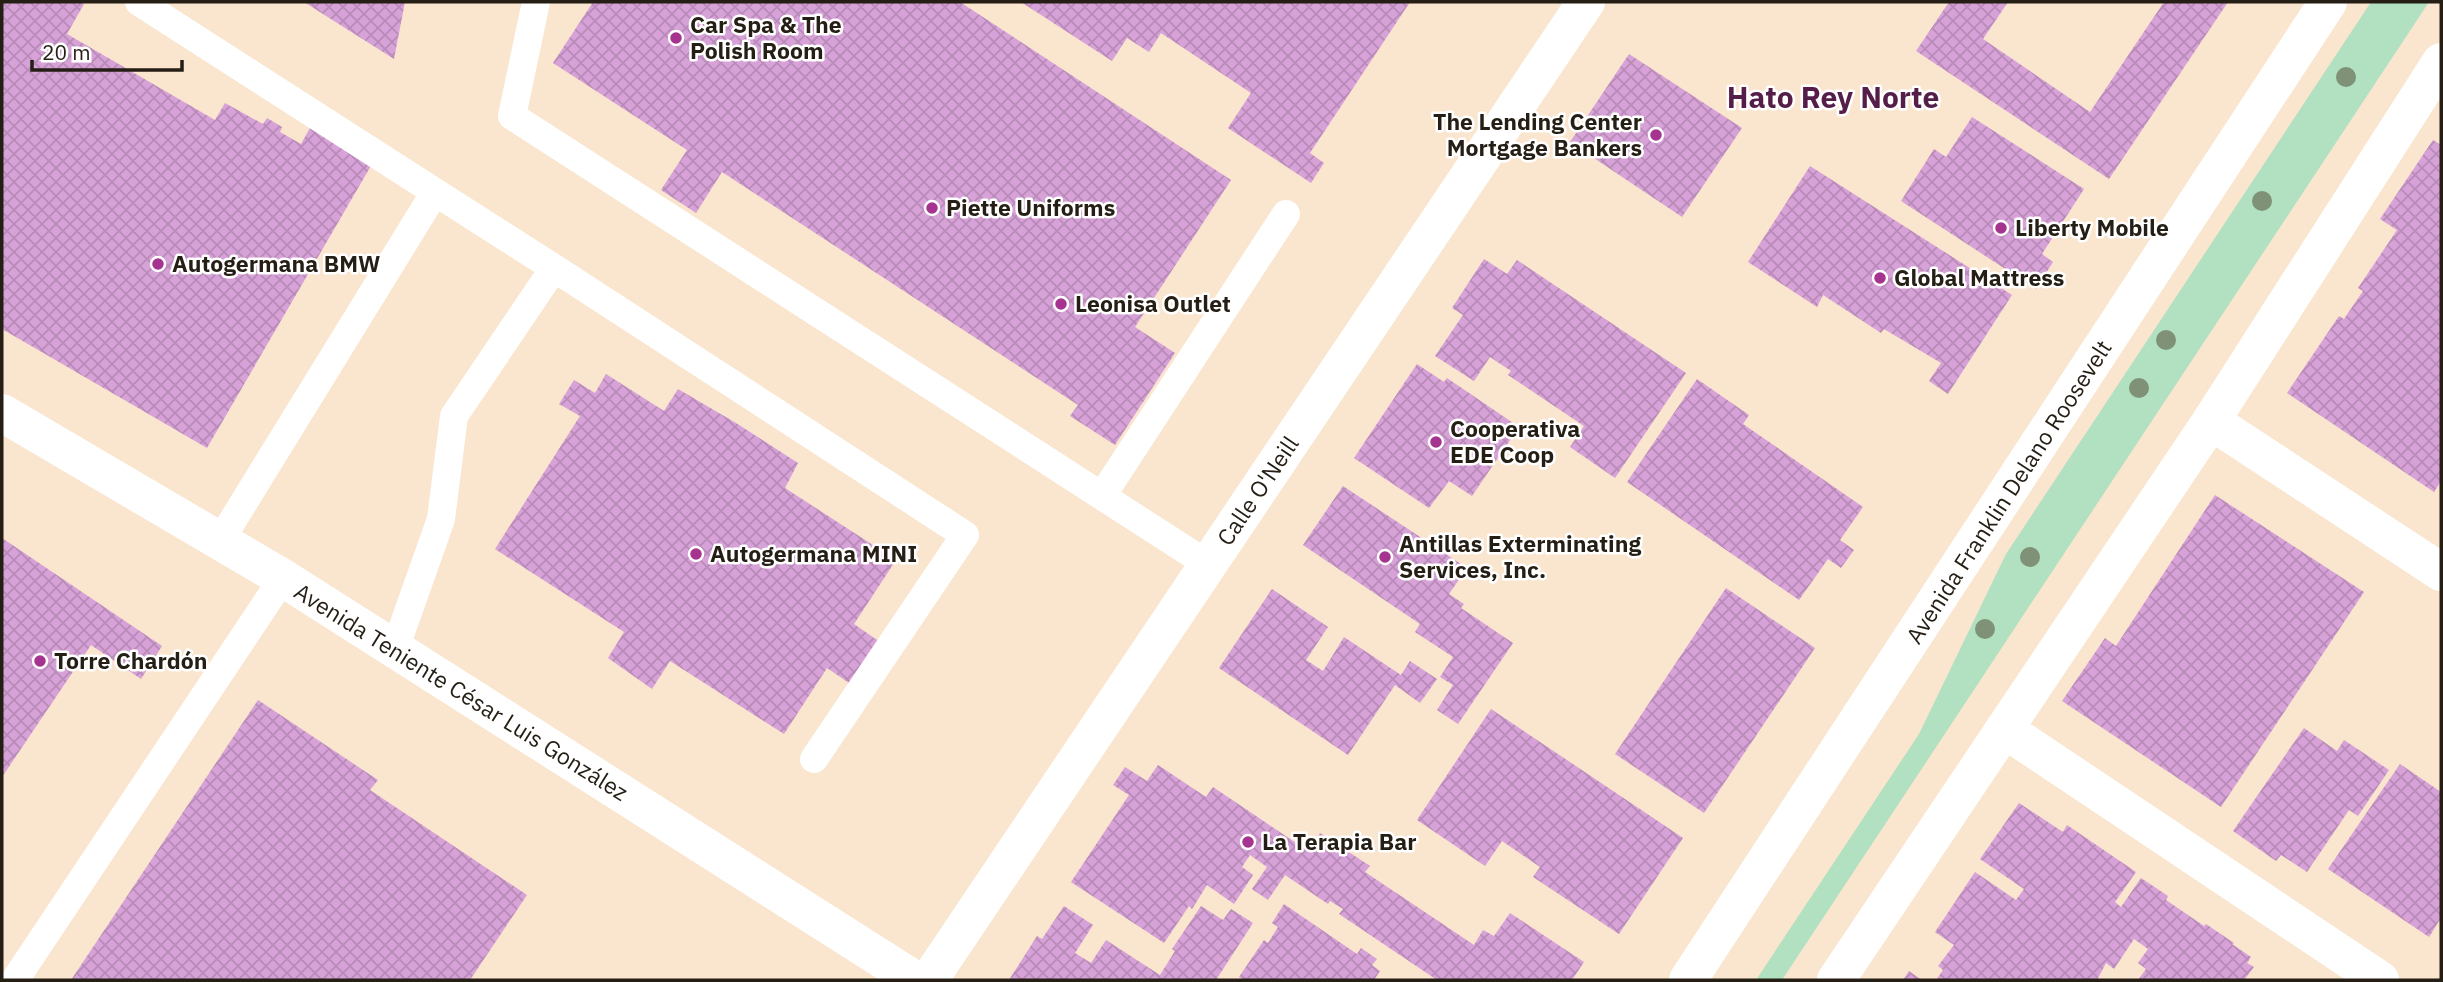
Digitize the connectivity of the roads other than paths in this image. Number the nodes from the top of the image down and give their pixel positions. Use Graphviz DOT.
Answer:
graph roads {
  1 [pos="139,2"];
  2 [pos="536,2"];
  3 [pos="1586,2"];
  4 [pos="2328,2"];
  5 [pos="2437,79"];
  6 [pos="435,192"];
  7 [pos="1286,214"];
  8 [pos="554,268"];
  9 [pos="2,413"];
  10 [pos="2211,421"];
  11 [pos="1102,496"];
  12 [pos="220,541"];
  13 [pos="1209,565"];
  14 [pos="2441,572"];
  15 [pos="283,578"];
  16 [pos="395,649"];
  17 [pos="2004,729"];
  18 [pos="814,759"];
  19 [pos="15,980"];
  20 [pos="915,980"];
  21 [pos="929,980"];
  22 [pos="1688,980"];
  23 [pos="1836,980"];
  24 [pos="2380,980"];
  1 -- 6 [label="lane"];
  2 -- 11 [label="lane"];
  3 -- 13 [label="street, Calle O'Neill"];
  4 -- 22 [label="street, Avenida Franklin Delano Roosevelt"];
  5 -- 10 [label="street"];
  6 -- 8 [label="lane"];
  6 -- 12 [label="lane"];
  7 -- 11 [label="lane"];
  8 -- 16 [label="lane"];
  8 -- 18 [label="lane"];
  9 -- 12 [label="street, Avenida Teniente César Luis González"];
  10 -- 14 [label="street"];
  10 -- 17 [label="street"];
  11 -- 13 [label="lane"];
  12 -- 15 [label="street, Avenida Teniente César Luis González"];
  13 -- 21 [label="street, Calle O'Neill"];
  15 -- 16 [label="street, Avenida Teniente César Luis González"];
  15 -- 19 [label="lane"];
  16 -- 20 [label="street, Avenida Teniente César Luis González"];
  17 -- 23 [label="street"];
  17 -- 24 [label="street"];
}
